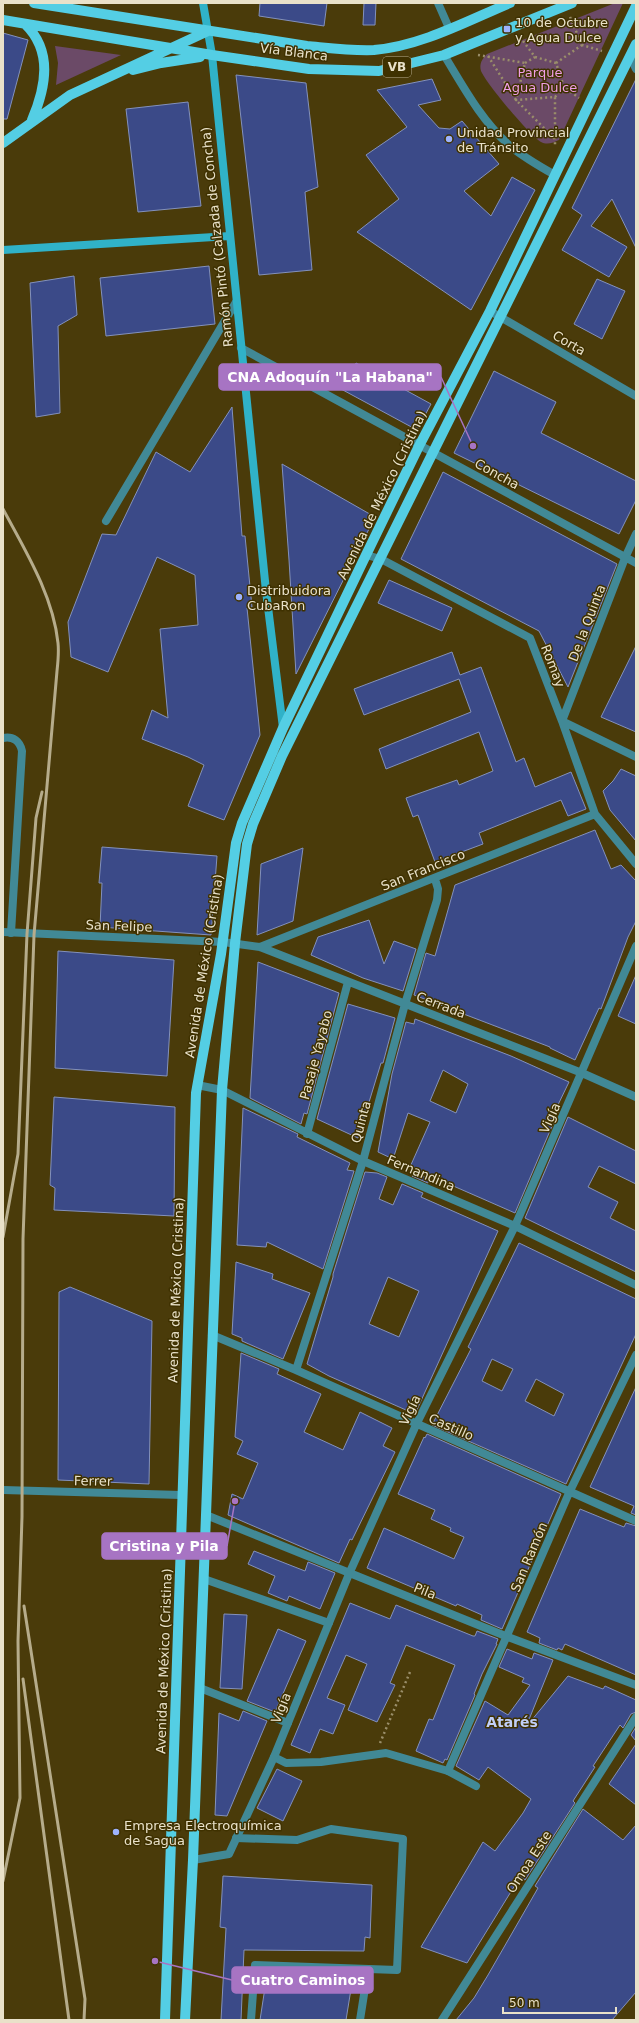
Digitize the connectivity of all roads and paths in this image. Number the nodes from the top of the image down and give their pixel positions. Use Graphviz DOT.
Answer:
graph roads {
  1 [pos="34,3"];
  2 [pos="438,3"];
  3 [pos="510,3"];
  4 [pos="568,4"];
  5 [pos="204,5"];
  6 [pos="636,6"];
  7 [pos="3,20"];
  8 [pos="25,24"];
  9 [pos="514,26"];
  10 [pos="449,28"];
  11 [pos="208,31"];
  12 [pos="636,44"];
  13 [pos="582,45"];
  14 [pos="171,48"];
  15 [pos="444,54"];
  16 [pos="212,55"];
  17 [pos="474,55"];
  18 [pos="614,55"];
  19 [pos="488,56"];
  20 [pos="630,56"];
  21 [pos="535,57"];
  22 [pos="525,63"];
  23 [pos="556,63"];
  24 [pos="636,69"];
  25 [pos="113,75"];
  26 [pos="564,87"];
  27 [pos="555,97"];
  28 [pos="516,100"];
  29 [pos="589,106"];
  30 [pos="32,121"];
  31 [pos="555,139"];
  32 [pos="3,143"];
  33 [pos="555,153"];
  34 [pos="555,175"];
  35 [pos="230,236"];
  36 [pos="3,250"];
  37 [pos="236,302"];
  38 [pos="490,311"];
  39 [pos="500,317"];
  40 [pos="241,348"];
  41 [pos="636,396"];
  42 [pos="419,446"];
  43 [pos="433,453"];
  44 [pos="106,521"];
  45 [pos="636,534"];
  46 [pos="366,555"];
  47 [pos="625,558"];
  48 [pos="381,559"];
  49 [pos="636,564"];
  50 [pos="562,721"];
  51 [pos="284,728"];
  52 [pos="3,738"];
  53 [pos="282,756"];
  54 [pos="636,757"];
  55 [pos="595,814"];
  56 [pos="636,864"];
  57 [pos="435,879"];
  58 [pos="7,933"];
  59 [pos="223,942"];
  60 [pos="235,943"];
  61 [pos="636,946"];
  62 [pos="260,947"];
  63 [pos="348,982"];
  64 [pos="405,1004"];
  65 [pos="582,1073"];
  66 [pos="197,1086"];
  67 [pos="222,1090"];
  68 [pos="636,1097"];
  69 [pos="307,1134"];
  70 [pos="363,1161"];
  71 [pos="515,1226"];
  72 [pos="636,1284"];
  73 [pos="212,1335"];
  74 [pos="636,1355"];
  75 [pos="296,1370"];
  76 [pos="416,1425"];
  77 [pos="3,1490"];
  78 [pos="569,1493"];
  79 [pos="182,1495"];
  80 [pos="206,1515"];
  81 [pos="636,1522"];
  82 [pos="349,1574"];
  83 [pos="204,1580"];
  84 [pos="329,1623"];
  85 [pos="508,1637"];
  86 [pos="410,1672"];
  87 [pos="636,1685"];
  88 [pos="200,1688"];
  89 [pos="636,1717"];
  90 [pos="288,1723"];
  91 [pos="375,1755"];
  92 [pos="274,1757"];
  93 [pos="448,1771"];
  94 [pos="476,1786"];
  95 [pos="236,1838"];
  96 [pos="193,1860"];
  97 [pos="368,1969"];
  98 [pos="164,2020"];
  99 [pos="185,2020"];
  100 [pos="252,2020"];
  101 [pos="360,2020"];
  102 [pos="442,2020"];
  1 -- 11 [label="main road, Vía Blanca / VB"];
  2 -- 10 [label="street"];
  3 -- 10 [label="main road, Vía Blanca / VB"];
  4 -- 9 [label="main road, Vía Blanca / VB"];
  4 -- 13 [label="path"];
  5 -- 11 [label="main road, Ramón Pintó (Calzada de Concha)"];
  6 -- 18 [label="main road, Avenida de México (Cristina)"];
  7 -- 8 [label="main road, Vía Blanca / VB"];
  8 -- 14 [label="main road, Vía Blanca / VB"];
  8 -- 30 [label="main road"];
  9 -- 15 [label="main road, Vía Blanca / VB"];
  9 -- 21 [label="path"];
  10 -- 11 [label="main road, Vía Blanca / VB"];
  11 -- 14 [label="main road"];
  11 -- 16 [label="main road, Ramón Pintó (Calzada de Concha)"];
  12 -- 20 [label="main road, Avenida de México (Cristina)"];
  13 -- 18 [label="path"];
  13 -- 23 [label="path"];
  14 -- 16 [label="main road, Vía Blanca / VB"];
  14 -- 25 [label="main road"];
  15 -- 16 [label="main road, Vía Blanca / VB"];
  15 -- 34 [label="street"];
  16 -- 25 [label="main road"];
  16 -- 35 [label="main road, Ramón Pintó (Calzada de Concha)"];
  17 -- 19 [label="path"];
  18 -- 29 [label="main road, Avenida de México (Cristina)"];
  19 -- 22 [label="path"];
  19 -- 28 [label="path"];
  20 -- 24 [label="street"];
  20 -- 39 [label="main road, Avenida de México (Cristina)"];
  21 -- 22 [label="path"];
  21 -- 23 [label="path"];
  22 -- 28 [label="path"];
  23 -- 26 [label="path"];
  25 -- 30 [label="main road"];
  26 -- 27 [label="path"];
  26 -- 29 [label="path"];
  27 -- 28 [label="path"];
  27 -- 31 [label="path"];
  28 -- 31 [label="path"];
  29 -- 34 [label="main road, Avenida de México (Cristina)"];
  30 -- 32 [label="main road"];
  31 -- 33 [label="path"];
  34 -- 38 [label="main road, Avenida de México (Cristina)"];
  35 -- 36 [label="main road"];
  35 -- 37 [label="main road, Ramón Pintó (Calzada de Concha)"];
  37 -- 40 [label="main road, Ramón Pintó (Calzada de Concha)"];
  37 -- 44 [label="street"];
  38 -- 39 [label="street, Corta"];
  38 -- 42 [label="main road, Avenida de México (Cristina)"];
  39 -- 41 [label="street, Corta"];
  39 -- 43 [label="main road, Avenida de México (Cristina)"];
  40 -- 42 [label="street, Concha"];
  40 -- 51 [label="main road, Ramón Pintó (Calzada de Concha)"];
  42 -- 43 [label="street, Concha"];
  42 -- 46 [label="main road, Avenida de México (Cristina)"];
  43 -- 47 [label="street, Concha"];
  43 -- 48 [label="main road, Avenida de México (Cristina)"];
  45 -- 47 [label="street, De la Quinta"];
  46 -- 48 [label="street, Romay"];
  46 -- 51 [label="main road, Avenida de México (Cristina)"];
  47 -- 49 [label="street, Concha"];
  47 -- 50 [label="street, De la Quinta"];
  48 -- 50 [label="street, Romay"];
  48 -- 53 [label="main road, Avenida de México (Cristina)"];
  50 -- 54 [label="street"];
  50 -- 55 [label="street, Romay"];
  51 -- 53 [label="main road, Ramón Pintó (Calzada de Concha)"];
  51 -- 59 [label="main road, Avenida de México (Cristina)"];
  52 -- 58 [label="street"];
  53 -- 60 [label="main road, Avenida de México (Cristina)"];
  55 -- 56 [label="street, Romay"];
  55 -- 57 [label="street, San Francisco"];
  57 -- 62 [label="street, San Francisco"];
  57 -- 64 [label="street, Quinta"];
  58 -- 59 [label="street, San Felipe"];
  59 -- 60 [label="street, San Felipe"];
  59 -- 66 [label="main road, Avenida de México (Cristina)"];
  60 -- 62 [label="street, Cerrada"];
  60 -- 67 [label="main road, Avenida de México (Cristina)"];
  61 -- 65 [label="street, Vigía"];
  62 -- 63 [label="street, Cerrada"];
  63 -- 64 [label="street, Cerrada"];
  63 -- 69 [label="street, Pasaje Yayabo"];
  64 -- 65 [label="street, Cerrada"];
  64 -- 70 [label="street, Quinta"];
  65 -- 68 [label="street, Cerrada"];
  65 -- 71 [label="street, Vigía"];
  66 -- 67 [label="street, Fernandina"];
  66 -- 79 [label="main road, Avenida de México (Cristina)"];
  67 -- 69 [label="street, Fernandina"];
  67 -- 73 [label="main road, Avenida de México (Cristina)"];
  69 -- 70 [label="street, Fernandina"];
  70 -- 71 [label="street, Fernandina"];
  70 -- 75 [label="street, Quinta"];
  71 -- 72 [label="street, Fernandina"];
  71 -- 76 [label="street, Vigía"];
  73 -- 75 [label="street, Castillo"];
  73 -- 80 [label="main road, Avenida de México (Cristina)"];
  74 -- 78 [label="street, San Ramón"];
  75 -- 76 [label="street, Castillo"];
  76 -- 78 [label="street, Castillo"];
  76 -- 82 [label="street, Vigía"];
  77 -- 79 [label="street, Ferrer"];
  78 -- 81 [label="street, Castillo"];
  78 -- 85 [label="street, San Ramón"];
  79 -- 98 [label="main road, Avenida de México (Cristina)"];
  80 -- 82 [label="street, Pila"];
  80 -- 83 [label="main road, Avenida de México (Cristina)"];
  82 -- 84 [label="street, Vigía"];
  82 -- 85 [label="street, Pila"];
  83 -- 84 [label="street"];
  83 -- 88 [label="main road, Avenida de México (Cristina)"];
  84 -- 90 [label="street, Vigía"];
  85 -- 87 [label="street, Pila"];
  85 -- 93 [label="street, San Ramón"];
  86 -- 91 [label="path"];
  88 -- 90 [label="street"];
  88 -- 96 [label="main road, Avenida de México (Cristina)"];
  89 -- 102 [label="street, Omoa Este"];
  90 -- 92 [label="street, Vigía"];
  91 -- 92 [label="street"];
  91 -- 93 [label="street"];
  92 -- 95 [label="street, Vigía"];
  93 -- 94 [label="street"];
  95 -- 96 [label="street, Vigía"];
  95 -- 97 [label="street"];
  96 -- 99 [label="main road, Avenida de México (Cristina)"];
  97 -- 100 [label="street"];
  97 -- 101 [label="street"];
}
